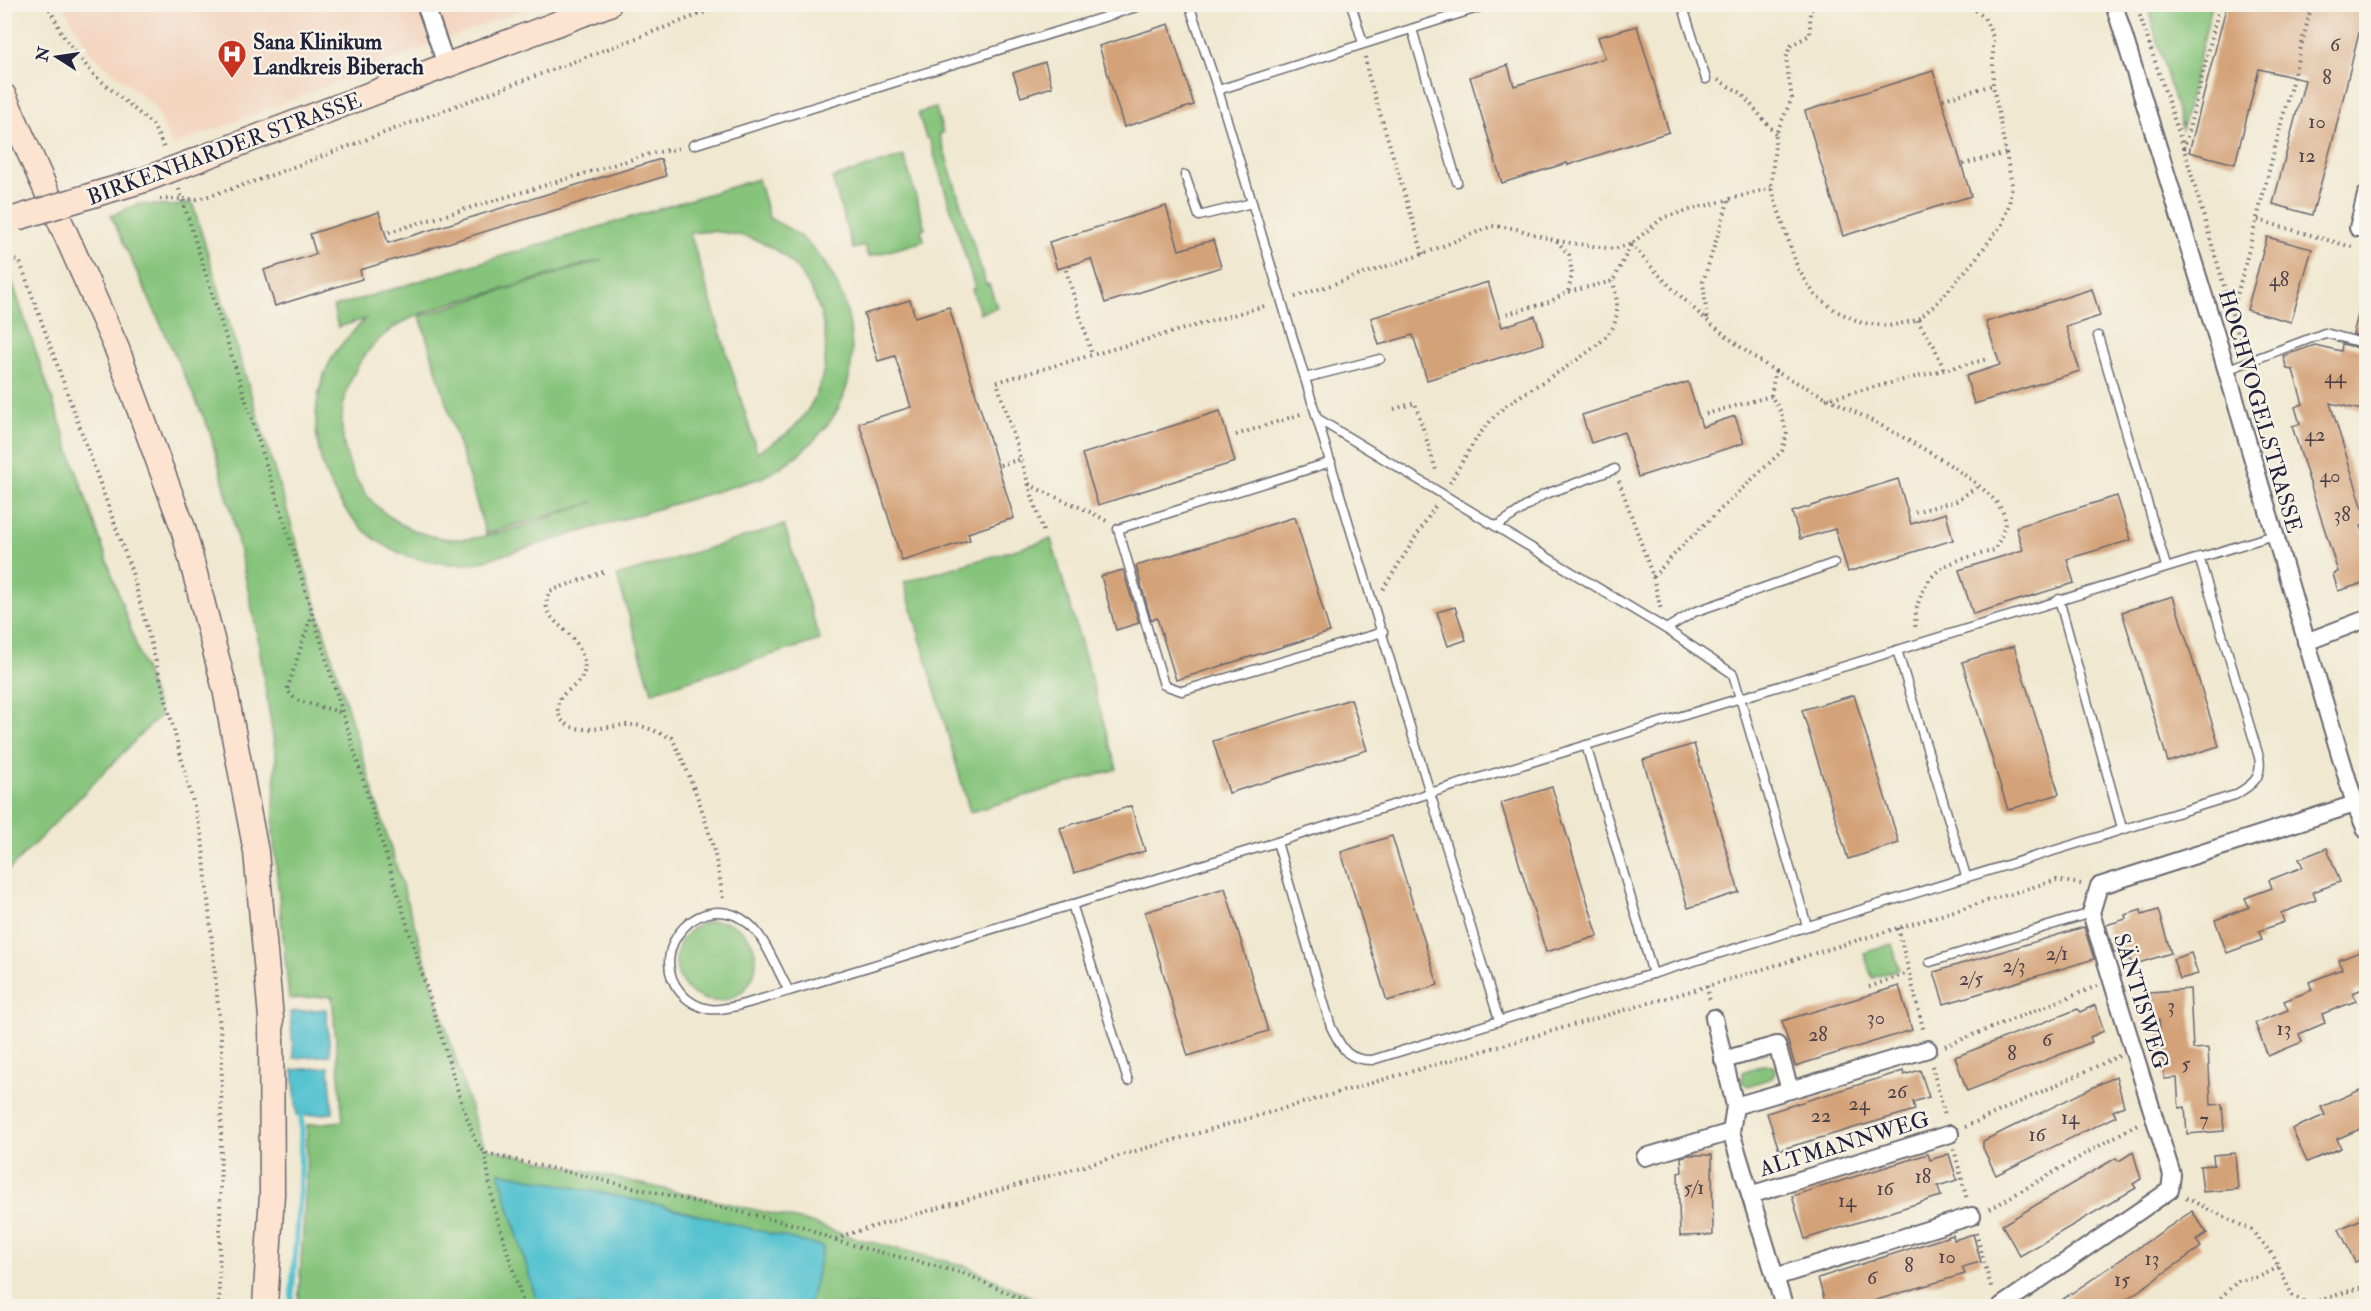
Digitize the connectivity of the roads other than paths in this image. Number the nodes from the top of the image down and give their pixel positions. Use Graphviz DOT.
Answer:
graph roads {
  1 [pos="425,4"];
  2 [pos="609,4"];
  3 [pos="1146,4"];
  4 [pos="1189,4"];
  5 [pos="1351,4"];
  6 [pos="1490,4"];
  7 [pos="1682,4"];
  8 [pos="2114,4"];
  9 [pos="1412,29"];
  10 [pos="1364,43"];
  11 [pos="447,67"];
  12 [pos="1706,79"];
  13 [pos="1218,90"];
  14 [pos="4,96"];
  15 [pos="693,146"];
  16 [pos="1185,175"];
  17 [pos="1457,182"];
  18 [pos="2367,195"];
  19 [pos="1252,203"];
  20 [pos="11,220"];
  21 [pos="2358,228"];
  22 [pos="2098,336"];
  23 [pos="2367,344"];
  24 [pos="1380,359"];
  25 [pos="2226,370"];
  26 [pos="1305,378"];
  27 [pos="1318,419"];
  28 [pos="1331,462"];
  29 [pos="1615,469"];
  30 [pos="1497,526"];
  31 [pos="2274,535"];
  32 [pos="2199,557"];
  33 [pos="1834,563"];
  34 [pos="2166,566"];
  35 [pos="2059,599"];
  36 [pos="2367,619"];
  37 [pos="1666,629"];
  38 [pos="1383,632"];
  39 [pos="2306,642"];
  40 [pos="1897,650"];
  41 [pos="1741,698"];
  42 [pos="1586,745"];
  43 [pos="1430,792"];
  44 [pos="2355,804"];
  45 [pos="2122,828"];
  46 [pos="2367,830"];
  47 [pos="1277,842"];
  48 [pos="1966,876"];
  49 [pos="1072,904"];
  50 [pos="2091,913"];
  51 [pos="1807,926"];
  52 [pos="1930,962"];
  53 [pos="1653,974"];
  54 [pos="789,991"];
  55 [pos="1714,1018"];
  56 [pos="1499,1020"];
  57 [pos="1936,1048"];
  58 [pos="1723,1060"];
  59 [pos="1128,1081"];
  60 [pos="1790,1090"];
  61 [pos="1735,1106"];
  62 [pos="1731,1132"];
  63 [pos="1950,1134"];
  64 [pos="1645,1157"];
  65 [pos="1750,1195"];
  66 [pos="1972,1216"];
  67 [pos="1775,1277"];
  68 [pos="265,1306"];
  69 [pos="1784,1306"];
  70 [pos="2001,1306"];
  1 -- 11 [label="street"];
  2 -- 11 [label="main road, BIRKENHARDER STRASSE"];
  3 -- 15 [label="lane"];
  4 -- 13 [label="lane"];
  5 -- 10 [label="lane"];
  6 -- 9 [label="lane"];
  7 -- 12 [label="lane"];
  8 -- 25 [label="street, HOCHVOGELSTRASSE"];
  9 -- 10 [label="lane"];
  9 -- 17 [label="lane"];
  10 -- 13 [label="lane"];
  11 -- 20 [label="main road, BIRKENHARDER STRASSE, bridge"];
  13 -- 19 [label="lane"];
  14 -- 68 [label="main road"];
  16 -- 19 [label="lane"];
  18 -- 21 [label="street"];
  19 -- 26 [label="lane"];
  22 -- 34 [label="lane"];
  23 -- 25 [label="lane"];
  24 -- 26 [label="lane"];
  25 -- 31 [label="street, HOCHVOGELSTRASSE"];
  26 -- 27 [label="lane"];
  27 -- 28 [label="lane"];
  27 -- 30 [label="lane"];
  28 -- 38 [label="lane"];
  28 -- 38 [label="lane"];
  29 -- 30 [label="lane"];
  30 -- 37 [label="lane"];
  31 -- 32 [label="lane"];
  31 -- 39 [label="street, HOCHVOGELSTRASSE"];
  32 -- 34 [label="lane"];
  32 -- 45 [label="lane"];
  33 -- 37 [label="lane"];
  34 -- 35 [label="lane"];
  35 -- 40 [label="lane"];
  35 -- 45 [label="lane"];
  36 -- 39 [label="street"];
  37 -- 41 [label="lane"];
  38 -- 43 [label="lane"];
  39 -- 44 [label="street, HOCHVOGELSTRASSE"];
  40 -- 41 [label="lane"];
  40 -- 48 [label="lane"];
  41 -- 42 [label="lane"];
  41 -- 51 [label="lane"];
  42 -- 43 [label="lane"];
  42 -- 53 [label="lane"];
  43 -- 47 [label="lane"];
  43 -- 56 [label="lane"];
  44 -- 46 [label="street, HOCHVOGELSTRASSE"];
  44 -- 50 [label="street, SÄNTISWEG"];
  45 -- 48 [label="lane"];
  47 -- 49 [label="lane"];
  47 -- 56 [label="lane"];
  48 -- 51 [label="lane"];
  49 -- 54 [label="lane"];
  49 -- 59 [label="lane"];
  50 -- 52 [label="lane"];
  50 -- 70 [label="street, SÄNTISWEG"];
  51 -- 53 [label="lane"];
  53 -- 56 [label="lane"];
  54 -- 54 [label="lane"];
  55 -- 58 [label="street, ALTMANNWEG"];
  57 -- 60 [label="street"];
  58 -- 60 [label="street"];
  58 -- 61 [label="street, ALTMANNWEG"];
  60 -- 61 [label="street"];
  61 -- 62 [label="street, ALTMANNWEG"];
  62 -- 64 [label="street"];
  62 -- 65 [label="street, ALTMANNWEG"];
  63 -- 65 [label="street, ALTMANNWEG"];
  65 -- 67 [label="street, ALTMANNWEG"];
  66 -- 67 [label="street"];
  67 -- 69 [label="street, ALTMANNWEG"];
}
